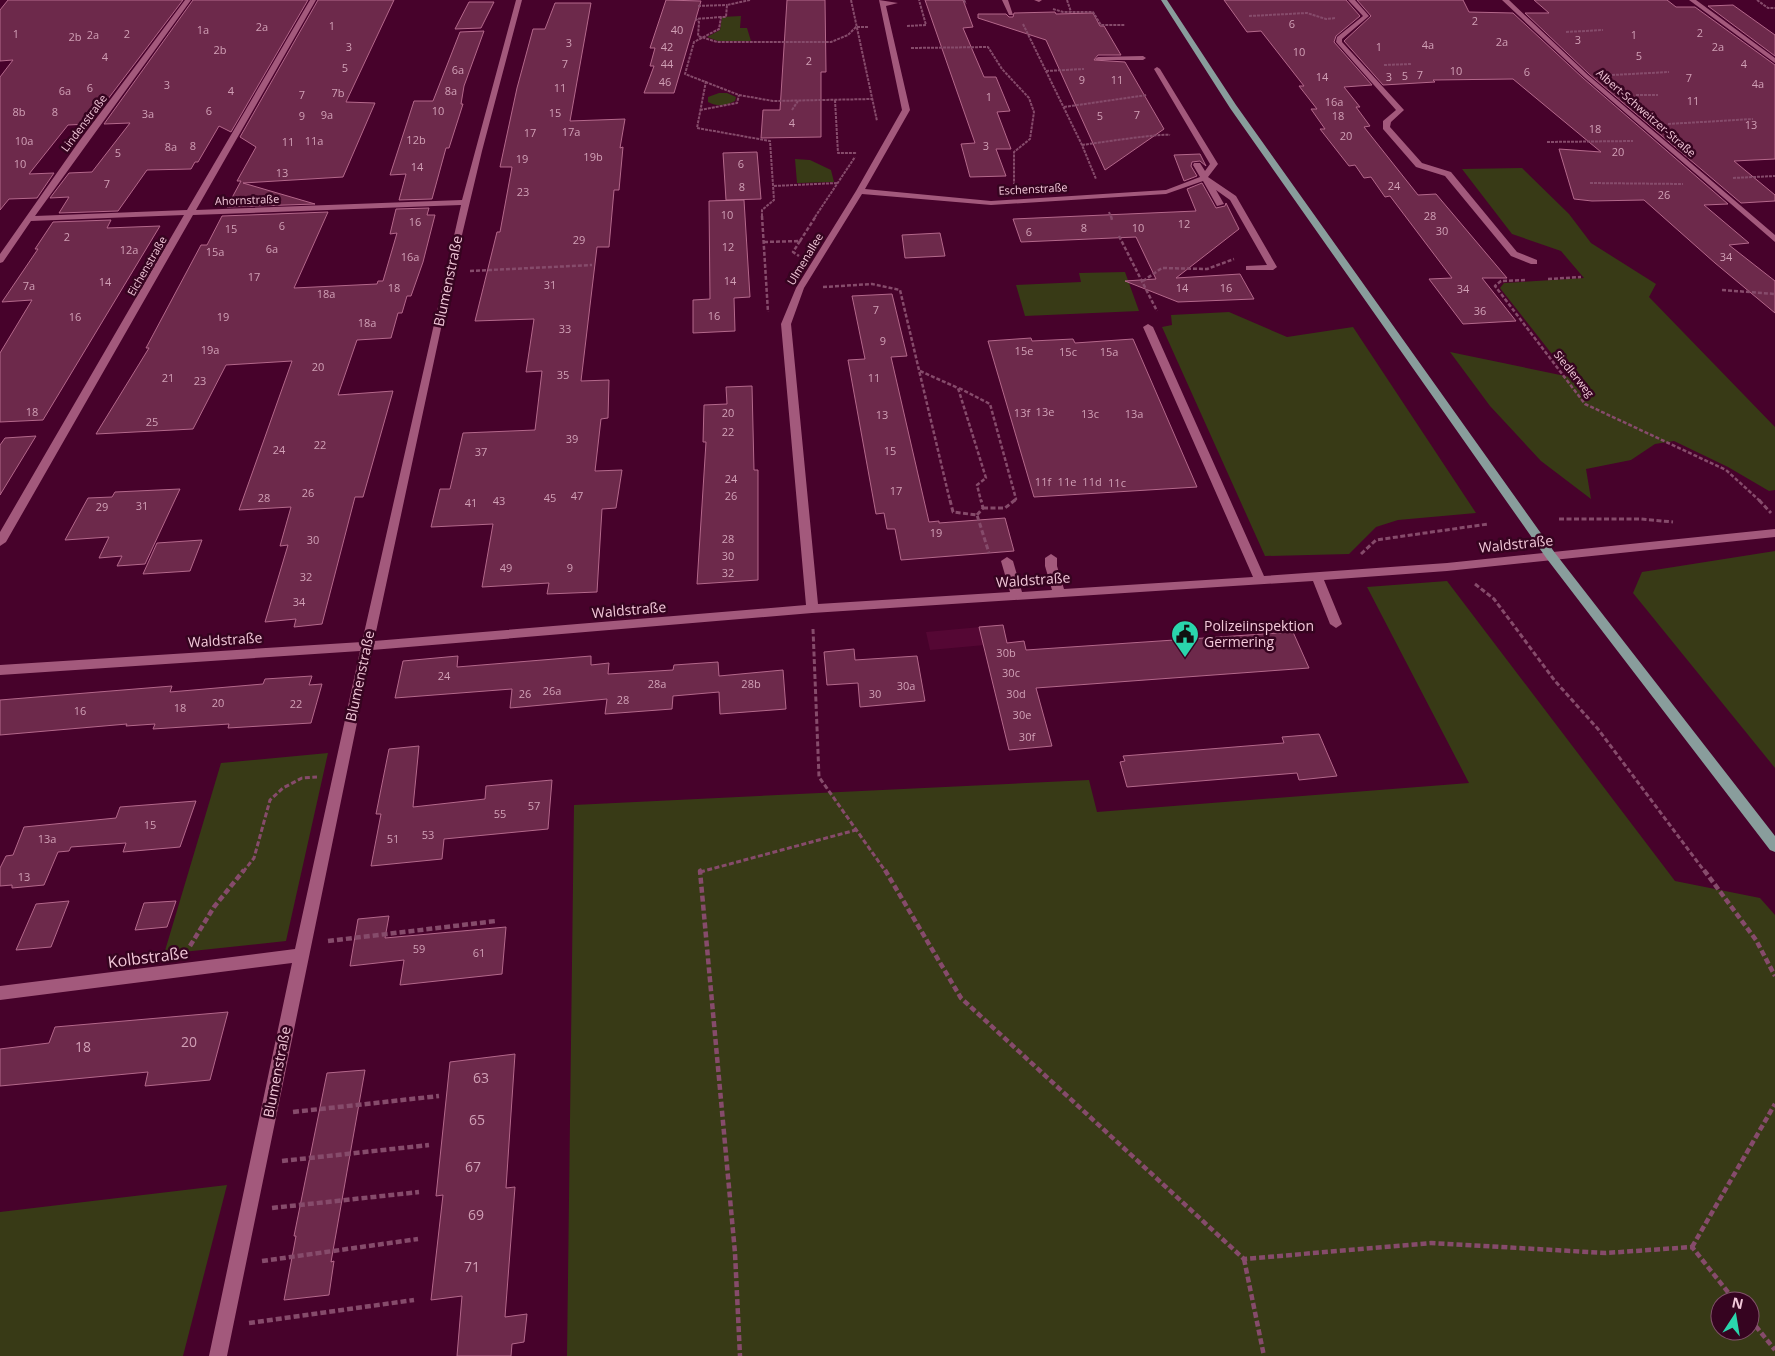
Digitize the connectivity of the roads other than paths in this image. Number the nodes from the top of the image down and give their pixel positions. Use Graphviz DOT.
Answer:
graph roads {
  1 [pos="188,0"];
  2 [pos="313,0"];
  3 [pos="519,0"];
  4 [pos="1005,0"];
  5 [pos="1164,0"];
  6 [pos="1351,0"];
  7 [pos="1505,0"];
  8 [pos="1692,0"];
  9 [pos="882,2"];
  10 [pos="895,3"];
  11 [pos="1011,14"];
  12 [pos="1143,58"];
  13 [pos="1098,59"];
  14 [pos="1775,61"];
  15 [pos="1157,71"];
  16 [pos="1197,165"];
  17 [pos="1204,178"];
  18 [pos="1067,187"];
  19 [pos="860,191"];
  20 [pos="1070,198"];
  21 [pos="465,202"];
  22 [pos="1220,204"];
  23 [pos="190,213"];
  24 [pos="29,220"];
  25 [pos="1775,239"];
  26 [pos="0,260"];
  27 [pos="1534,262"];
  28 [pos="1248,268"];
  29 [pos="1148,327"];
  30 [pos="1775,533"];
  31 [pos="0,542"];
  32 [pos="1551,556"];
  33 [pos="1051,558"];
  34 [pos="1007,560"];
  35 [pos="1316,577"];
  36 [pos="1260,580"];
  37 [pos="1059,593"];
  38 [pos="1017,596"];
  39 [pos="812,609"];
  40 [pos="1336,624"];
  41 [pos="367,646"];
  42 [pos="0,670"];
  43 [pos="1775,846"];
  44 [pos="302,949"];
  45 [pos="0,993"];
  46 [pos="218,1356"];
  1 -- 24 [label="street, Lindenstraße"];
  2 -- 23 [label="street, Eichenstraße"];
  3 -- 21 [label="street, Blumenstraße"];
  4 -- 11 [label="street"];
  5 -- 32 [label="main road"];
  6 -- 27 [label="street"];
  7 -- 25 [label="street, Albert-Schweitzer-Straße"];
  8 -- 14 [label="street"];
  9 -- 10 [label="street"];
  9 -- 19 [label="street, Ulmenallee"];
  12 -- 13 [label="street"];
  15 -- 17 [label="street"];
  16 -- 17 [label="street"];
  17 -- 20 [label="street, Eschenstraße"];
  17 -- 22 [label="street"];
  17 -- 28 [label="street"];
  18 -- 20 [label="street"];
  19 -- 20 [label="street, Eschenstraße"];
  19 -- 39 [label="street, Ulmenallee"];
  21 -- 23 [label="street, Ahornstraße"];
  21 -- 41 [label="street, Blumenstraße"];
  23 -- 24 [label="street, Ahornstraße"];
  23 -- 31 [label="street, Eichenstraße"];
  24 -- 26 [label="street, Lindenstraße"];
  29 -- 36 [label="street"];
  30 -- 32 [label="street, Waldstraße"];
  32 -- 35 [label="street, Waldstraße"];
  32 -- 43 [label="main road"];
  33 -- 37 [label="street"];
  34 -- 38 [label="street"];
  35 -- 36 [label="street, Waldstraße"];
  35 -- 40 [label="street"];
  36 -- 37 [label="street, Waldstraße"];
  37 -- 38 [label="street, Waldstraße"];
  38 -- 39 [label="street, Waldstraße"];
  39 -- 41 [label="street, Waldstraße"];
  41 -- 42 [label="street, Waldstraße"];
  41 -- 44 [label="street, Blumenstraße"];
  44 -- 45 [label="street, Kolbstraße"];
  44 -- 46 [label="street, Blumenstraße"];
}
